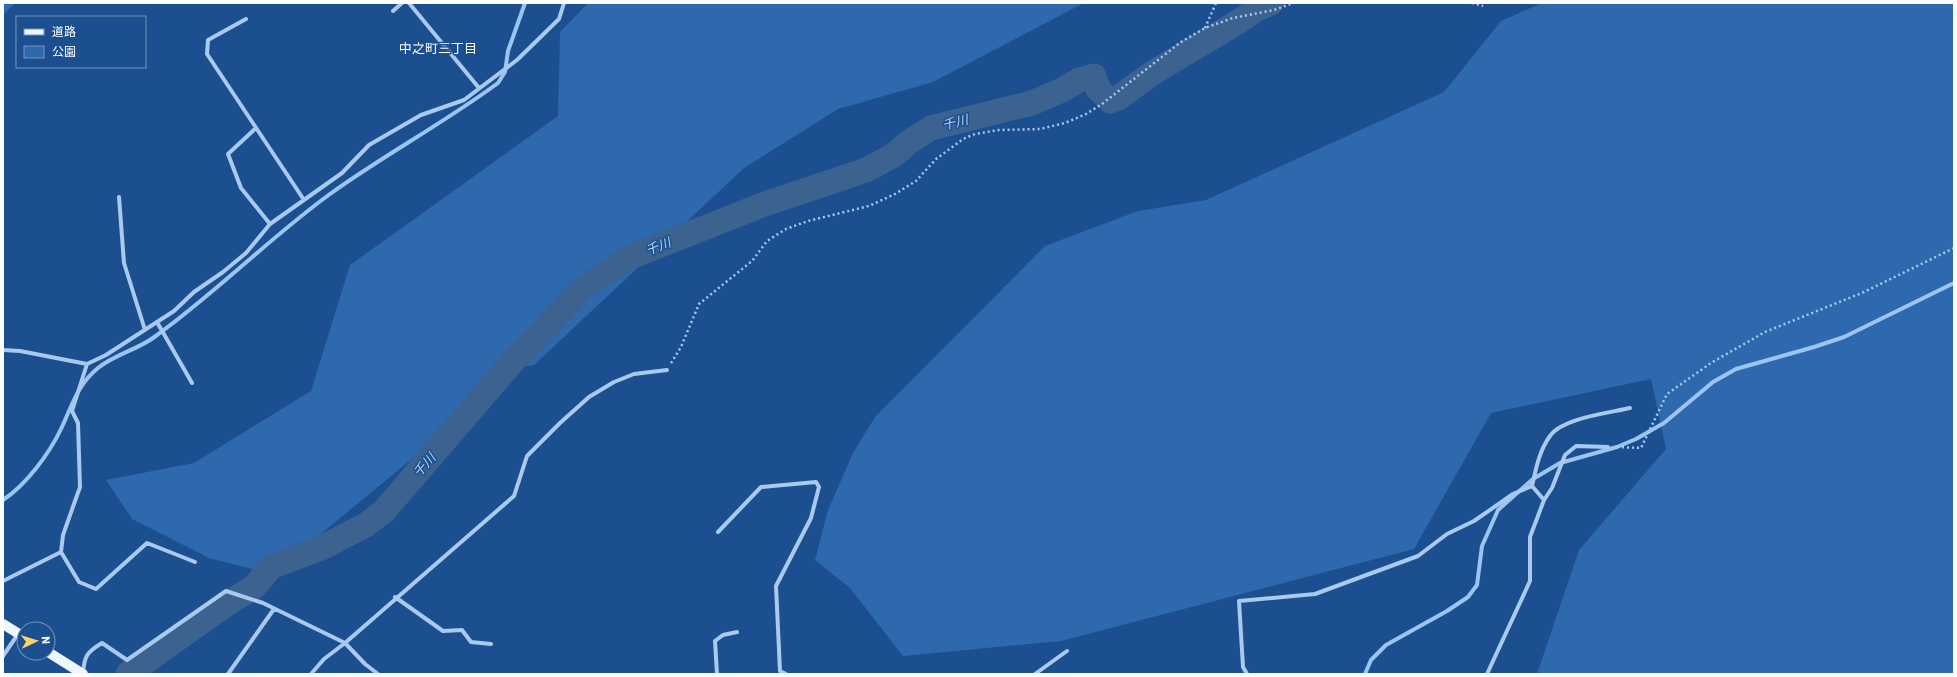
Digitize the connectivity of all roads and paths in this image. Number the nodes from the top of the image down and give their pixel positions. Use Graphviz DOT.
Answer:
graph roads {
  1 [pos="402,3"];
  2 [pos="409,3"];
  3 [pos="564,3"];
  4 [pos="1216,3"];
  5 [pos="1293,3"];
  6 [pos="1472,3"];
  7 [pos="1483,6"];
  8 [pos="393,11"];
  9 [pos="246,19"];
  10 [pos="1205,28"];
  11 [pos="479,88"];
  12 [pos="256,128"];
  13 [pos="119,197"];
  14 [pos="304,200"];
  15 [pos="270,224"];
  16 [pos="1954,248"];
  17 [pos="157,322"];
  18 [pos="145,330"];
  19 [pos="3,350"];
  20 [pos="87,364"];
  21 [pos="667,370"];
  22 [pos="192,383"];
  23 [pos="1630,408"];
  24 [pos="1608,447"];
  25 [pos="1532,486"];
  26 [pos="1544,500"];
  27 [pos="718,532"];
  28 [pos="61,552"];
  29 [pos="195,562"];
  30 [pos="3,581"];
  31 [pos="395,597"];
  32 [pos="274,609"];
  33 [pos="3,624"];
  34 [pos="737,632"];
  35 [pos="16,633"];
  36 [pos="16,642"];
  37 [pos="345,642"];
  38 [pos="491,644"];
  39 [pos="1067,651"];
  40 [pos="3,656"];
  41 [pos="56,657"];
  42 [pos="83,674"];
  43 [pos="228,674"];
  44 [pos="310,674"];
  45 [pos="378,674"];
  46 [pos="717,674"];
  47 [pos="786,674"];
  48 [pos="1035,674"];
  49 [pos="1247,674"];
  50 [pos="1488,674"];
  1 -- 8 [label="street"];
  2 -- 11 [label="street"];
  3 -- 11 [label="street"];
  4 -- 10 [label="path"];
  5 -- 10 [label="path"];
  6 -- 7 [label="path"];
  9 -- 12 [label="street"];
  10 -- 21 [label="path"];
  11 -- 14 [label="street"];
  12 -- 14 [label="street"];
  12 -- 15 [label="street"];
  13 -- 18 [label="street"];
  14 -- 15 [label="street"];
  15 -- 17 [label="street"];
  16 -- 24 [label="path"];
  17 -- 18 [label="street"];
  17 -- 22 [label="street"];
  18 -- 20 [label="street"];
  19 -- 20 [label="street"];
  20 -- 28 [label="street"];
  21 -- 31 [label="street"];
  23 -- 25 [label="street"];
  24 -- 26 [label="street"];
  25 -- 26 [label="street"];
  25 -- 49 [label="street"];
  26 -- 50 [label="street"];
  27 -- 47 [label="street"];
  28 -- 29 [label="street"];
  28 -- 30 [label="street"];
  31 -- 37 [label="street"];
  31 -- 38 [label="street"];
  32 -- 37 [label="street"];
  32 -- 42 [label="street"];
  32 -- 43 [label="street"];
  33 -- 35 [label="main road"];
  34 -- 46 [label="street"];
  36 -- 40 [label="street"];
  37 -- 44 [label="street"];
  37 -- 45 [label="street"];
  39 -- 48 [label="street"];
  41 -- 42 [label="main road"];
}
